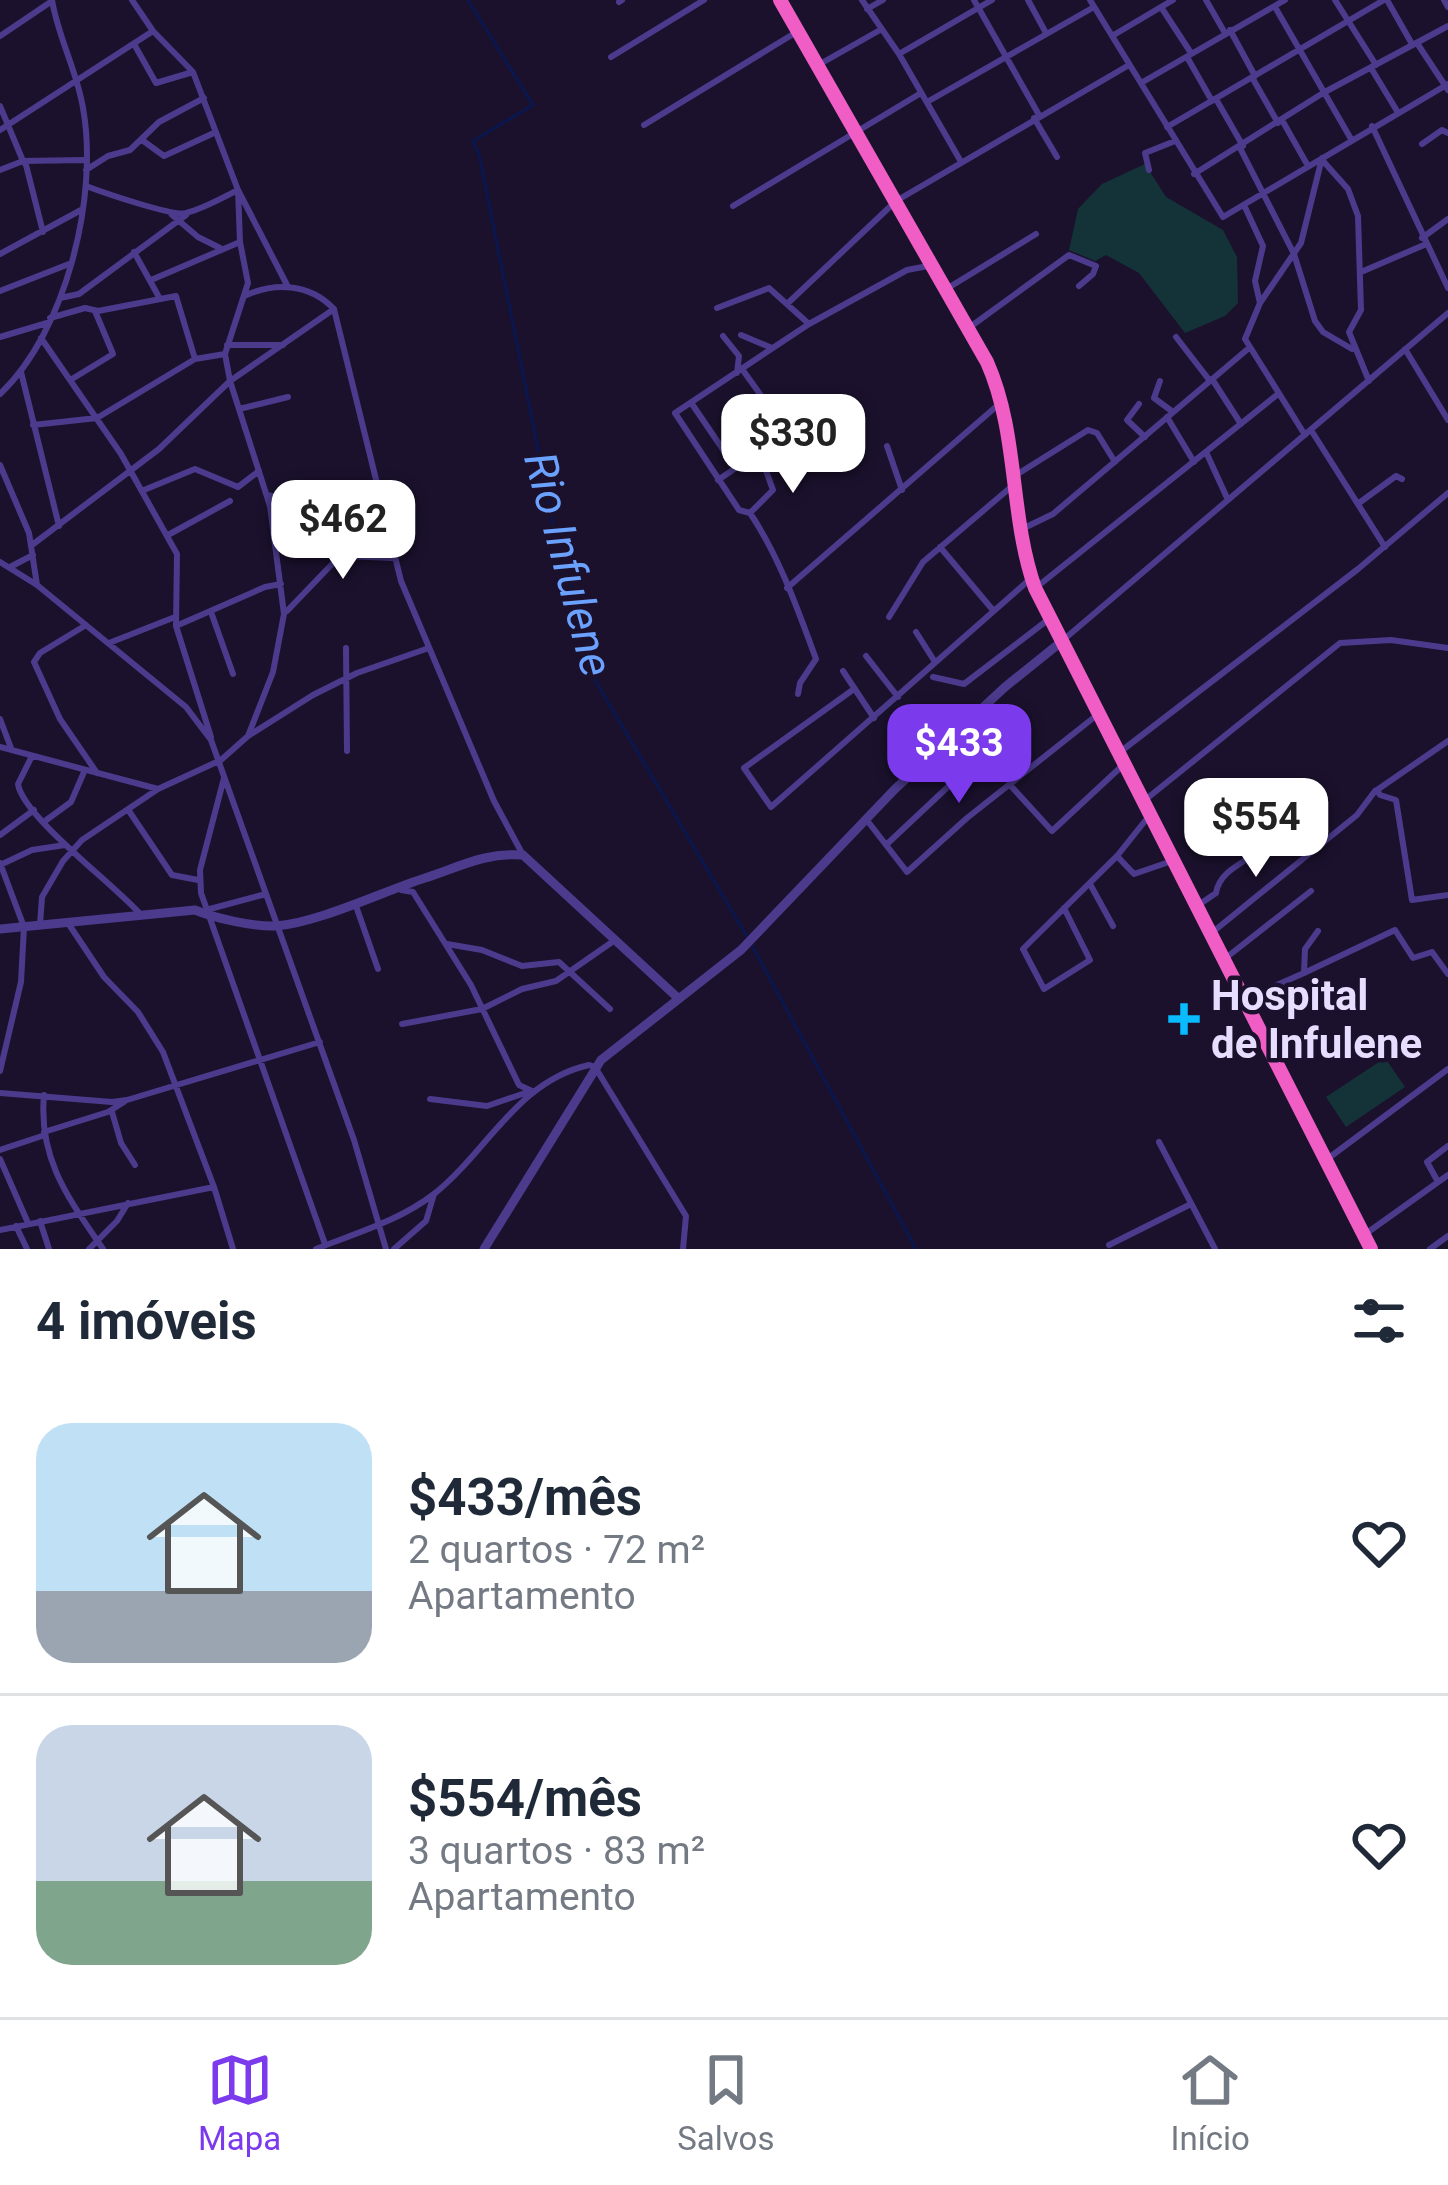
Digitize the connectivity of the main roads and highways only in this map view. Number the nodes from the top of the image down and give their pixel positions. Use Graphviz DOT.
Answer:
graph roads {
  1 [pos="780,0"];
  2 [pos="1367,1242"];
  1 -- 2 [label="highway"];
}
